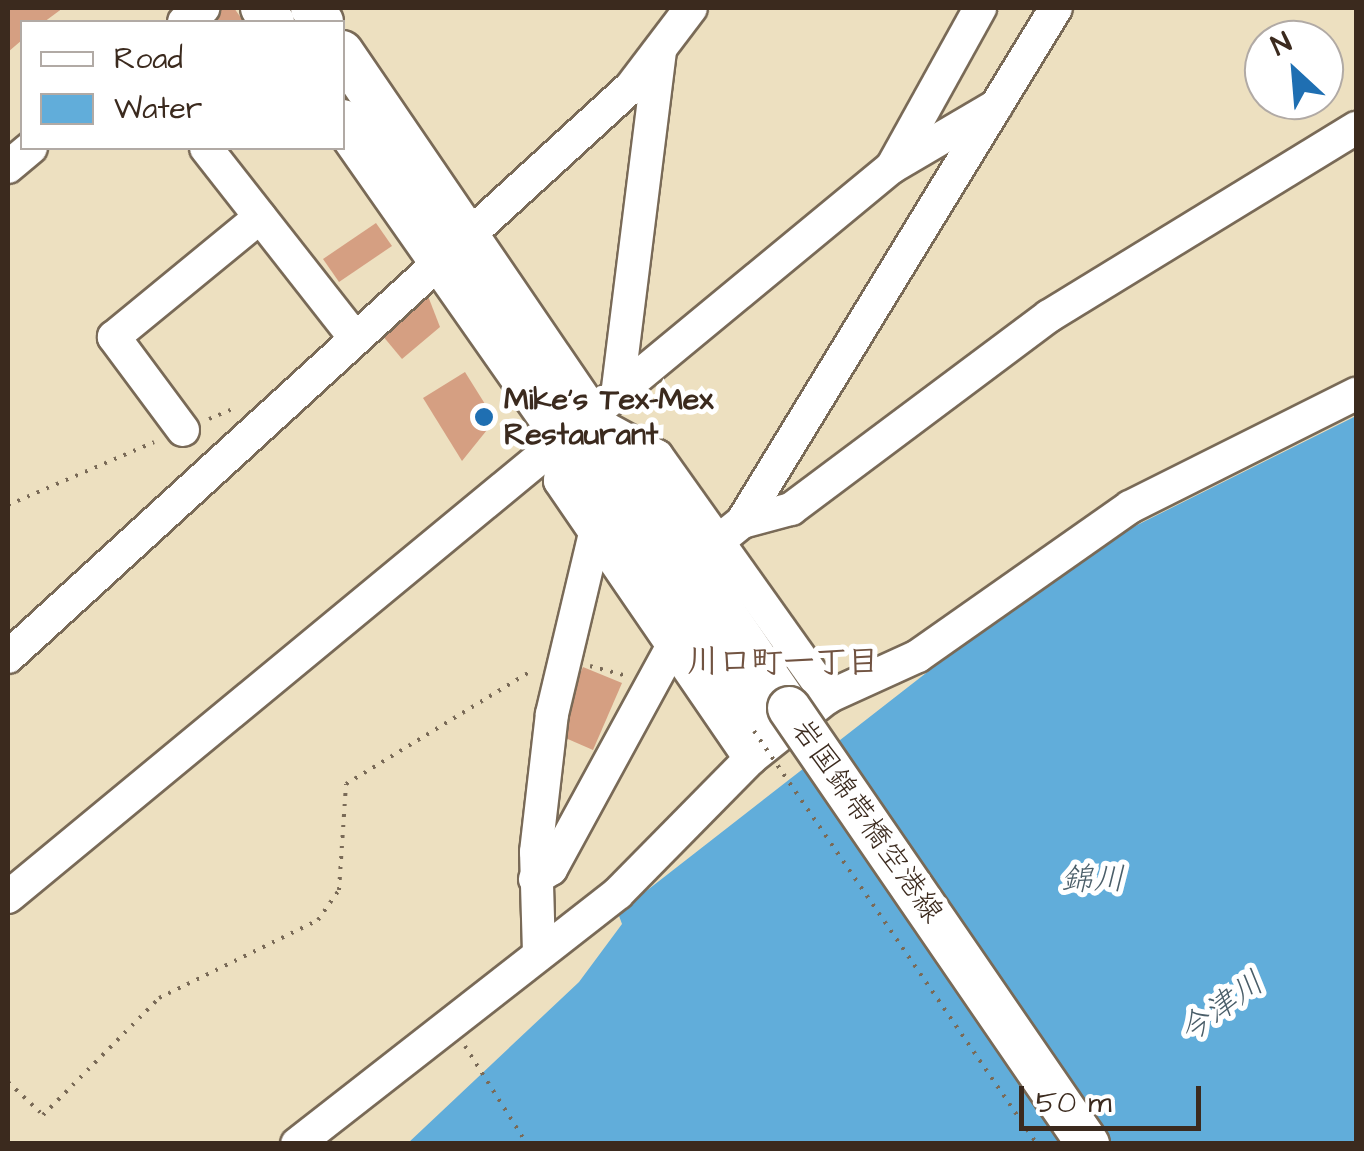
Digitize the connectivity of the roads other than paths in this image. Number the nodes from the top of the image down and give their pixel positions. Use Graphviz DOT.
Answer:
graph roads {
  1 [pos="667,8"];
  2 [pos="691,8"];
  3 [pos="980,8"];
  4 [pos="1056,8"];
  5 [pos="660,56"];
  6 [pos="345,57"];
  7 [pos="996,106"];
  8 [pos="345,124"];
  9 [pos="1356,128"];
  10 [pos="29,150"];
  11 [pos="208,150"];
  12 [pos="8,167"];
  13 [pos="892,168"];
  14 [pos="260,217"];
  15 [pos="452,246"];
  16 [pos="354,338"];
  17 [pos="1356,394"];
  18 [pos="590,419"];
  19 [pos="183,430"];
  20 [pos="742,522"];
  21 [pos="595,534"];
  22 [pos="716,543"];
  23 [pos="672,647"];
  24 [pos="8,657"];
  25 [pos="777,724"];
  26 [pos="535,879"];
  27 [pos="8,897"];
  28 [pos="539,952"];
  29 [pos="297,1144"];
  30 [pos="1054,1144"];
  31 [pos="1088,1144"];
  1 -- 5 [label="street"];
  2 -- 5 [label="street"];
  3 -- 13 [label="street"];
  4 -- 7 [label="street"];
  5 -- 15 [label="street"];
  5 -- 18 [label="street"];
  6 -- 15 [label="main road, 岩国錦帯橋空港線"];
  7 -- 13 [label="street"];
  7 -- 20 [label="street"];
  8 -- 15 [label="main road, 岩国錦帯橋空港線"];
  9 -- 20 [label="street"];
  10 -- 12 [label="street"];
  11 -- 14 [label="street"];
  13 -- 18 [label="street"];
  14 -- 16 [label="street"];
  14 -- 19 [label="street"];
  15 -- 16 [label="street"];
  15 -- 18 [label="main road, 岩国錦帯橋空港線"];
  16 -- 24 [label="street"];
  17 -- 25 [label="street"];
  18 -- 21 [label="street"];
  18 -- 22 [label="street"];
  18 -- 25 [label="main road, 岩国錦帯橋空港線"];
  18 -- 27 [label="street"];
  20 -- 22 [label="street"];
  21 -- 23 [label="street"];
  21 -- 26 [label="street"];
  22 -- 25 [label="street"];
  23 -- 25 [label="street"];
  23 -- 26 [label="street"];
  25 -- 28 [label="street"];
  25 -- 30 [label="main road, 岩国錦帯橋空港線"];
  25 -- 31 [label="main road, 岩国錦帯橋空港線, bridge"];
  26 -- 28 [label="street"];
  28 -- 29 [label="street"];
}
